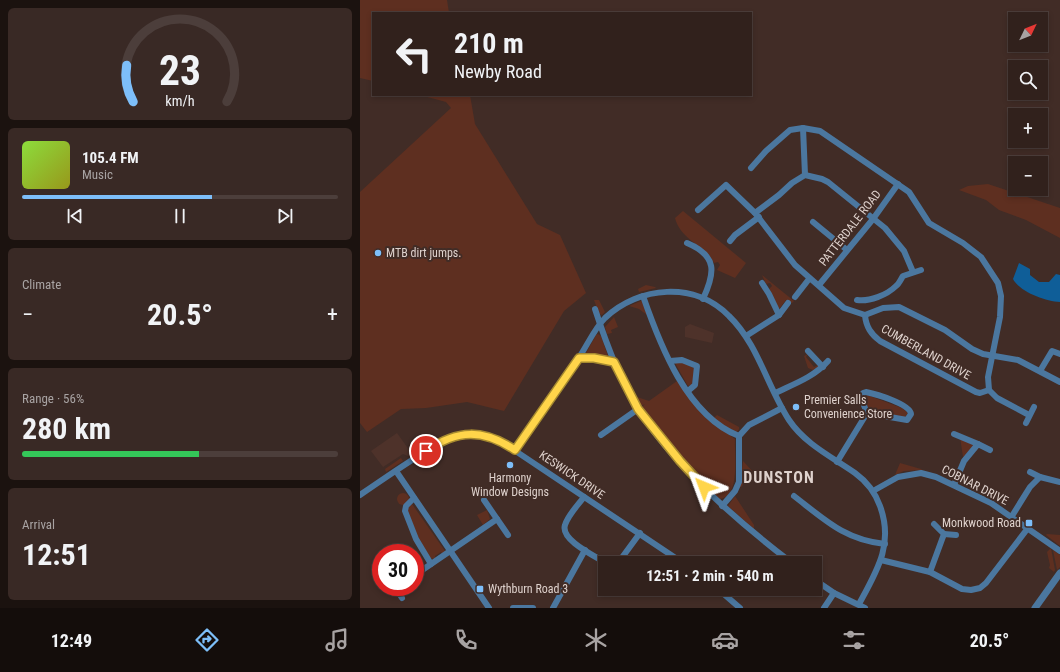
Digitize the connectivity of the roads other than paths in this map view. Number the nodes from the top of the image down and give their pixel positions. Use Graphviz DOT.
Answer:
graph roads {
  1 [pos="803,128"];
  2 [pos="751,168"];
  3 [pos="805,175"];
  4 [pos="898,184"];
  5 [pos="698,210"];
  6 [pos="757,215"];
  7 [pos="873,219"];
  8 [pos="813,222"];
  9 [pos="730,241"];
  10 [pos="687,243"];
  11 [pos="847,250"];
  12 [pos="921,270"];
  13 [pos="913,272"];
  14 [pos="810,279"];
  15 [pos="762,283"];
  16 [pos="819,285"];
  17 [pos="643,296"];
  18 [pos="795,297"];
  19 [pos="703,299"];
  20 [pos="857,300"];
  21 [pos="788,303"];
  22 [pos="594,309"];
  23 [pos="778,315"];
  24 [pos="865,315"];
  25 [pos="599,324"];
  26 [pos="746,336"];
  27 [pos="808,351"];
  28 [pos="1060,354"];
  29 [pos="993,356"];
  30 [pos="579,358"];
  31 [pos="670,361"];
  32 [pos="828,361"];
  33 [pos="614,362"];
  34 [pos="823,367"];
  35 [pos="1040,371"];
  36 [pos="1060,382"];
  37 [pos="989,390"];
  38 [pos="688,391"];
  39 [pos="775,393"];
  40 [pos="782,408"];
  41 [pos="1034,408"];
  42 [pos="638,409"];
  43 [pos="867,413"];
  44 [pos="1029,415"];
  45 [pos="1026,423"];
  46 [pos="954,434"];
  47 [pos="601,435"];
  48 [pos="739,436"];
  49 [pos="978,444"];
  50 [pos="515,450"];
  51 [pos="990,450"];
  52 [pos="837,462"];
  53 [pos="396,471"];
  54 [pos="1030,472"];
  55 [pos="1040,477"];
  56 [pos="1060,482"];
  57 [pos="954,486"];
  58 [pos="873,491"];
  59 [pos="360,495"];
  60 [pos="794,496"];
  61 [pos="584,497"];
  62 [pos="414,498"];
  63 [pos="484,500"];
  64 [pos="818,505"];
  65 [pos="722,506"];
  66 [pos="813,511"];
  67 [pos="1012,516"];
  68 [pos="497,520"];
  69 [pos="934,524"];
  70 [pos="1028,528"];
  71 [pos="640,533"];
  72 [pos="944,534"];
  73 [pos="508,535"];
  74 [pos="956,535"];
  75 [pos="885,544"];
  76 [pos="585,550"];
  77 [pos="450,551"];
  78 [pos="1060,551"];
  79 [pos="623,556"];
  80 [pos="673,556"];
  81 [pos="783,556"];
  82 [pos="598,558"];
  83 [pos="881,560"];
  84 [pos="431,564"];
  85 [pos="424,569"];
  86 [pos="930,572"];
  87 [pos="1060,573"];
  88 [pos="822,584"];
  89 [pos="834,592"];
  90 [pos="726,596"];
  91 [pos="859,604"];
  92 [pos="489,608"];
  93 [pos="513,608"];
  94 [pos="533,608"];
  95 [pos="553,608"];
  96 [pos="740,608"];
  97 [pos="824,608"];
  98 [pos="865,608"];
  99 [pos="1035,608"];
  1 -- 2 [label="street"];
  1 -- 3 [label="street"];
  1 -- 4 [label="street"];
  3 -- 6 [label="street"];
  3 -- 7 [label="street"];
  4 -- 7 [label="street, PATTERDALE ROAD"];
  4 -- 29 [label="street"];
  5 -- 6 [label="street"];
  6 -- 9 [label="street"];
  6 -- 14 [label="street"];
  7 -- 11 [label="street, PATTERDALE ROAD"];
  7 -- 13 [label="street"];
  8 -- 11 [label="street"];
  10 -- 19 [label="street"];
  11 -- 16 [label="street, PATTERDALE ROAD"];
  12 -- 13 [label="street"];
  13 -- 20 [label="street"];
  14 -- 16 [label="street"];
  14 -- 18 [label="street"];
  15 -- 23 [label="street"];
  16 -- 24 [label="street"];
  17 -- 19 [label="street"];
  17 -- 25 [label="street"];
  17 -- 31 [label="street"];
  19 -- 26 [label="street"];
  21 -- 23 [label="street"];
  22 -- 25 [label="street"];
  23 -- 26 [label="street"];
  24 -- 29 [label="street"];
  24 -- 37 [label="street, CUMBERLAND DRIVE"];
  25 -- 30 [label="street"];
  25 -- 33 [label="street"];
  26 -- 39 [label="street"];
  27 -- 34 [label="street"];
  28 -- 35 [label="street"];
  29 -- 35 [label="street"];
  29 -- 37 [label="street"];
  30 -- 33 [label="street"];
  30 -- 50 [label="street"];
  31 -- 38 [label="street"];
  31 -- 38 [label="street"];
  32 -- 34 [label="street"];
  33 -- 42 [label="street"];
  34 -- 39 [label="street"];
  35 -- 36 [label="street"];
  37 -- 44 [label="street"];
  38 -- 48 [label="street"];
  39 -- 40 [label="street"];
  40 -- 48 [label="street"];
  40 -- 52 [label="street"];
  41 -- 44 [label="street"];
  42 -- 47 [label="street"];
  42 -- 65 [label="street"];
  43 -- 43 [label="street"];
  43 -- 52 [label="street"];
  44 -- 45 [label="street"];
  46 -- 49 [label="street"];
  48 -- 65 [label="street"];
  49 -- 51 [label="street"];
  49 -- 57 [label="street"];
  50 -- 53 [label="street, KESWICK DRIVE"];
  50 -- 61 [label="street, KESWICK DRIVE"];
  52 -- 58 [label="street"];
  53 -- 59 [label="street, KESWICK DRIVE"];
  53 -- 62 [label="street"];
  54 -- 55 [label="street"];
  55 -- 56 [label="street"];
  55 -- 67 [label="street"];
  57 -- 58 [label="street, COBNAR DRIVE"];
  57 -- 67 [label="street, COBNAR DRIVE"];
  58 -- 75 [label="street"];
  60 -- 66 [label="street"];
  61 -- 71 [label="street, KESWICK DRIVE"];
  61 -- 76 [label="street"];
  62 -- 77 [label="street"];
  62 -- 84 [label="street"];
  63 -- 68 [label="street"];
  64 -- 66 [label="street"];
  65 -- 81 [label="street"];
  66 -- 75 [label="street"];
  67 -- 70 [label="street, COBNAR DRIVE"];
  68 -- 73 [label="street"];
  68 -- 77 [label="street"];
  69 -- 72 [label="street"];
  70 -- 78 [label="street, COBNAR DRIVE"];
  70 -- 86 [label="street"];
  71 -- 79 [label="street"];
  71 -- 80 [label="street, KESWICK DRIVE"];
  72 -- 74 [label="street"];
  72 -- 86 [label="street"];
  75 -- 83 [label="street"];
  76 -- 82 [label="street"];
  76 -- 95 [label="street"];
  77 -- 84 [label="street"];
  77 -- 92 [label="street"];
  83 -- 86 [label="street"];
  83 -- 91 [label="street"];
  84 -- 85 [label="street"];
  87 -- 99 [label="street"];
  88 -- 89 [label="street"];
  89 -- 91 [label="street"];
  89 -- 97 [label="street"];
  90 -- 96 [label="street"];
  91 -- 98 [label="street"];
  93 -- 94 [label="street"];
}
